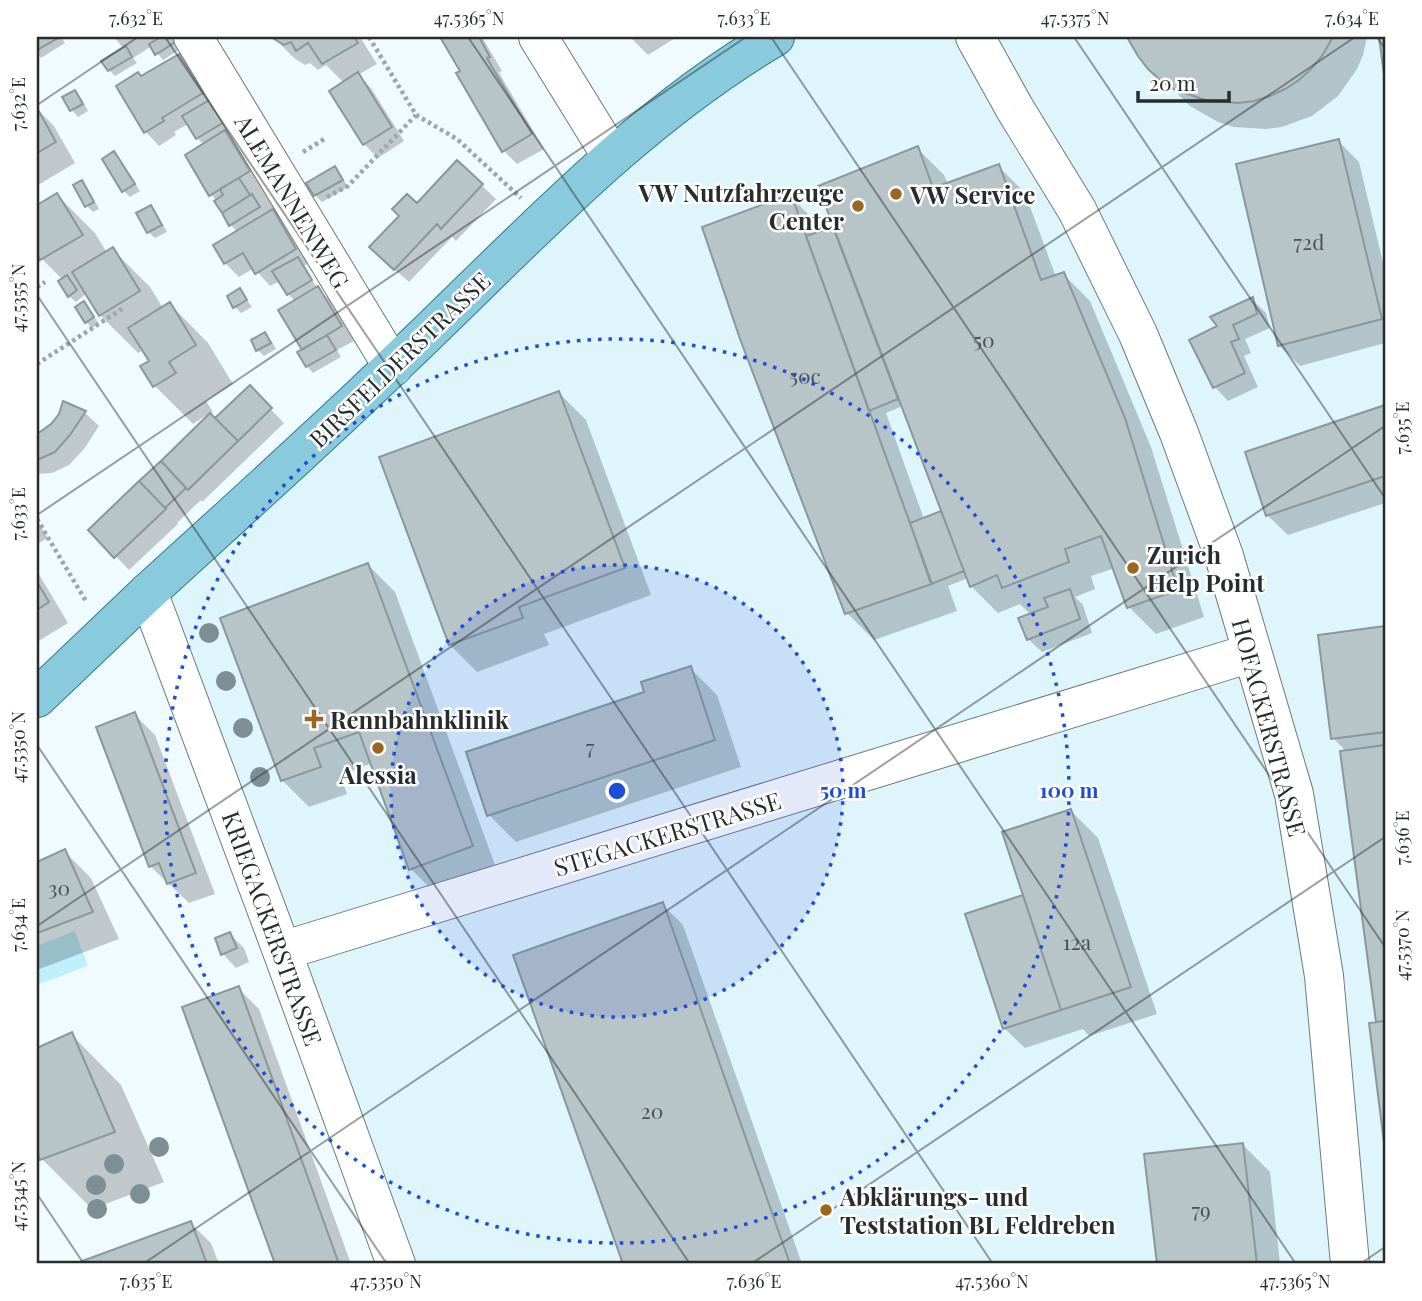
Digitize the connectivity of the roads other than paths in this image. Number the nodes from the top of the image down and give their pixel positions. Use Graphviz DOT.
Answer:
graph roads {
  1 [pos="193,37"];
  2 [pos="538,37"];
  3 [pos="775,37"];
  4 [pos="975,37"];
  5 [pos="612,157"];
  6 [pos="393,367"];
  7 [pos="149,592"];
  8 [pos="1251,653"];
  9 [pos="37,698"];
  10 [pos="282,951"];
  11 [pos="396,1264"];
  12 [pos="1350,1264"];
  1 -- 6 [label="street, ALEMANNENWEG"];
  2 -- 5 [label="street"];
  3 -- 5 [label="main road, BIRSFELDERSTRASSE"];
  4 -- 8 [label="street, HOFACKERSTRASSE"];
  5 -- 6 [label="main road, BIRSFELDERSTRASSE"];
  6 -- 7 [label="main road, BIRSFELDERSTRASSE"];
  7 -- 9 [label="main road, BIRSFELDERSTRASSE"];
  7 -- 10 [label="street, KRIEGACKERSTRASSE"];
  8 -- 10 [label="street, STEGACKERSTRASSE"];
  8 -- 12 [label="street, HOFACKERSTRASSE"];
  10 -- 11 [label="street, KRIEGACKERSTRASSE"];
}
